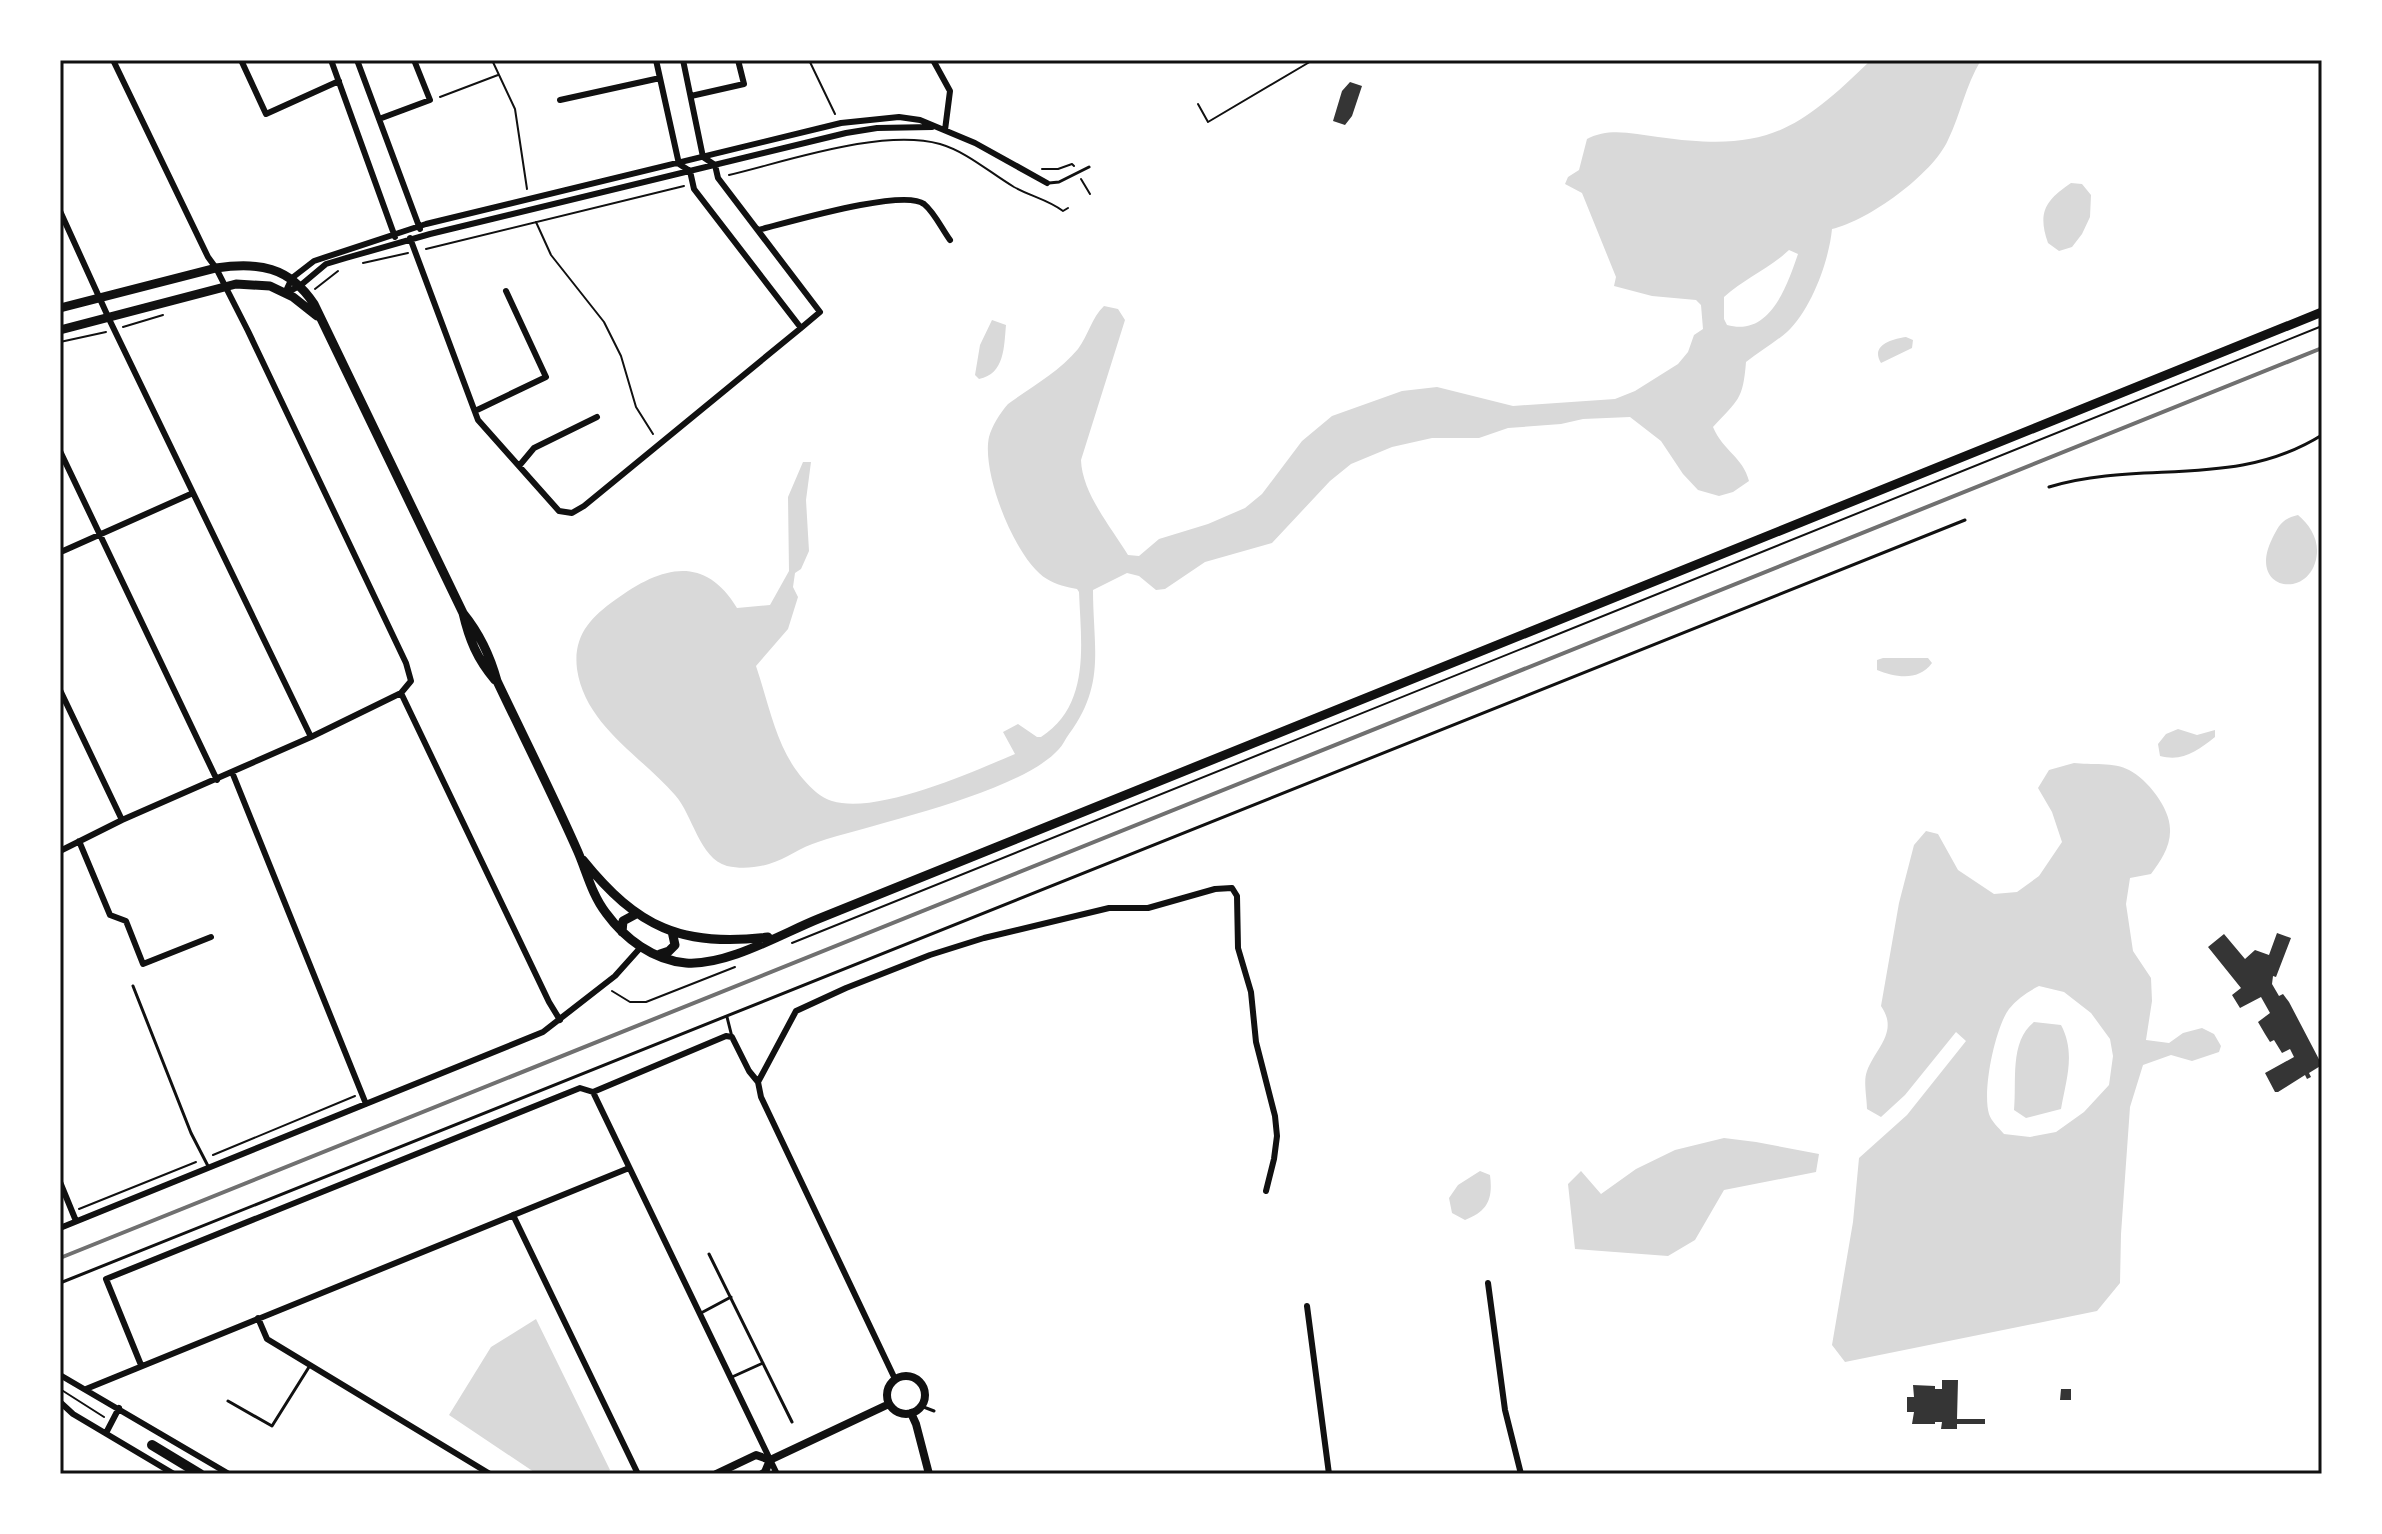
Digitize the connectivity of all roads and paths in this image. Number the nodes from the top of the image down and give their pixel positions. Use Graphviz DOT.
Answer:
graph roads {
  1 [pos="113,60"];
  2 [pos="241,60"];
  3 [pos="331,60"];
  4 [pos="357,60"];
  5 [pos="414,60"];
  6 [pos="492,60"];
  7 [pos="656,60"];
  8 [pos="683,60"];
  9 [pos="738,60"];
  10 [pos="809,60"];
  11 [pos="933,60"];
  12 [pos="1313,60"];
  13 [pos="499,75"];
  14 [pos="660,78"];
  15 [pos="339,81"];
  16 [pos="691,96"];
  17 [pos="430,100"];
  18 [pos="560,100"];
  19 [pos="1198,104"];
  20 [pos="379,119"];
  21 [pos="838,119"];
  22 [pos="932,127"];
  23 [pos="945,130"];
  24 [pos="703,157"];
  25 [pos="679,164"];
  26 [pos="715,165"];
  27 [pos="1089,167"];
  28 [pos="1036,168"];
  29 [pos="690,171"];
  30 [pos="1078,172"];
  31 [pos="718,178"];
  32 [pos="1047,183"];
  33 [pos="693,184"];
  34 [pos="1090,194"];
  35 [pos="530,199"];
  36 [pos="1068,208"];
  37 [pos="60,211"];
  38 [pos="536,221"];
  39 [pos="419,227"];
  40 [pos="758,230"];
  41 [pos="407,231"];
  42 [pos="395,235"];
  43 [pos="422,236"];
  44 [pos="410,240"];
  45 [pos="950,240"];
  46 [pos="397,244"];
  47 [pos="414,251"];
  48 [pos="356,265"];
  49 [pos="216,268"];
  50 [pos="341,268"];
  51 [pos="292,278"];
  52 [pos="301,285"];
  53 [pos="225,286"];
  54 [pos="506,291"];
  55 [pos="285,293"];
  56 [pos="309,295"];
  57 [pos="99,297"];
  58 [pos="60,308"];
  59 [pos="171,312"];
  60 [pos="2322,312"];
  61 [pos="108,317"];
  62 [pos="319,318"];
  63 [pos="2322,326"];
  64 [pos="801,328"];
  65 [pos="60,330"];
  66 [pos="114,330"];
  67 [pos="60,342"];
  68 [pos="475,411"];
  69 [pos="597,417"];
  70 [pos="653,434"];
  71 [pos="2322,435"];
  72 [pos="60,451"];
  73 [pos="519,466"];
  74 [pos="2049,487"];
  75 [pos="193,493"];
  76 [pos="1965,520"];
  77 [pos="100,534"];
  78 [pos="63,551"];
  79 [pos="60,690"];
  80 [pos="401,693"];
  81 [pos="311,737"];
  82 [pos="232,772"];
  83 [pos="217,780"];
  84 [pos="122,820"];
  85 [pos="79,841"];
  86 [pos="60,851"];
  87 [pos="579,854"];
  88 [pos="636,914"];
  89 [pos="672,931"];
  90 [pos="622,932"];
  91 [pos="775,936"];
  92 [pos="211,937"];
  93 [pos="784,946"];
  94 [pos="641,947"];
  95 [pos="658,955"];
  96 [pos="745,963"];
  97 [pos="605,984"];
  98 [pos="133,986"];
  99 [pos="727,1017"];
  100 [pos="560,1020"];
  101 [pos="732,1037"];
  102 [pos="758,1082"];
  103 [pos="593,1092"];
  104 [pos="366,1104"];
  105 [pos="201,1160"];
  106 [pos="209,1168"];
  107 [pos="629,1168"];
  108 [pos="60,1182"];
  109 [pos="1266,1191"];
  110 [pos="72,1212"];
  111 [pos="513,1215"];
  112 [pos="76,1221"];
  113 [pos="60,1228"];
  114 [pos="709,1254"];
  115 [pos="60,1283"];
  116 [pos="1488,1283"];
  117 [pos="731,1297"];
  118 [pos="1307,1306"];
  119 [pos="701,1313"];
  120 [pos="258,1318"];
  121 [pos="763,1363"];
  122 [pos="141,1365"];
  123 [pos="310,1366"];
  124 [pos="60,1375"];
  125 [pos="732,1377"];
  126 [pos="895,1379"];
  127 [pos="60,1389"];
  128 [pos="86,1389"];
  129 [pos="228,1401"];
  130 [pos="60,1402"];
  131 [pos="889,1404"];
  132 [pos="921,1406"];
  133 [pos="119,1408"];
  134 [pos="934,1411"];
  135 [pos="911,1413"];
  136 [pos="112,1421"];
  137 [pos="792,1422"];
  138 [pos="106,1433"];
  139 [pos="152,1445"];
  140 [pos="770,1460"];
  141 [pos="174,1474"];
  142 [pos="200,1474"];
  143 [pos="229,1474"];
  144 [pos="490,1474"];
  145 [pos="638,1474"];
  146 [pos="716,1474"];
  147 [pos="762,1474"];
  148 [pos="777,1474"];
  149 [pos="929,1474"];
  150 [pos="1329,1474"];
  151 [pos="1521,1474"];
  1 -- 49 [label="street"];
  2 -- 15 [label="street"];
  3 -- 15 [label="street"];
  4 -- 20 [label="street"];
  5 -- 17 [label="street"];
  6 -- 13 [label="path"];
  7 -- 14 [label="street"];
  8 -- 16 [label="street"];
  9 -- 16 [label="street"];
  10 -- 21 [label="path"];
  11 -- 23 [label="street"];
  12 -- 19 [label="path"];
  13 -- 17 [label="path"];
  13 -- 35 [label="path"];
  14 -- 18 [label="street"];
  14 -- 25 [label="street"];
  15 -- 42 [label="street"];
  16 -- 24 [label="street"];
  17 -- 20 [label="street"];
  20 -- 39 [label="street"];
  22 -- 23 [label="street"];
  22 -- 24 [label="street"];
  22 -- 26 [label="street"];
  23 -- 32 [label="street"];
  24 -- 25 [label="street"];
  24 -- 26 [label="street"];
  25 -- 29 [label="street"];
  25 -- 35 [label="street"];
  26 -- 29 [label="street"];
  26 -- 31 [label="street"];
  27 -- 30 [label="lane"];
  28 -- 30 [label="path"];
  29 -- 33 [label="street"];
  29 -- 43 [label="street"];
  30 -- 32 [label="lane"];
  30 -- 34 [label="path"];
  31 -- 36 [label="path"];
  31 -- 40 [label="street"];
  33 -- 38 [label="path"];
  33 -- 64 [label="street"];
  35 -- 39 [label="street"];
  37 -- 57 [label="street"];
  38 -- 47 [label="path"];
  38 -- 70 [label="path"];
  39 -- 41 [label="street"];
  39 -- 43 [label="street"];
  40 -- 45 [label="street"];
  40 -- 64 [label="street"];
  41 -- 42 [label="street"];
  41 -- 44 [label="street"];
  42 -- 46 [label="street"];
  42 -- 51 [label="street"];
  43 -- 44 [label="street"];
  44 -- 46 [label="street"];
  44 -- 47 [label="street"];
  46 -- 52 [label="street"];
  47 -- 48 [label="path"];
  47 -- 68 [label="street"];
  49 -- 51 [label="main road"];
  49 -- 53 [label="street"];
  49 -- 57 [label="main road"];
  50 -- 56 [label="path"];
  51 -- 52 [label="main road"];
  51 -- 55 [label="street"];
  52 -- 55 [label="street"];
  52 -- 56 [label="main road"];
  53 -- 55 [label="main road"];
  53 -- 61 [label="main road"];
  53 -- 80 [label="street"];
  54 -- 68 [label="street"];
  55 -- 62 [label="main road"];
  56 -- 62 [label="main road"];
  57 -- 58 [label="main road"];
  57 -- 61 [label="street"];
  59 -- 66 [label="path"];
  60 -- 91 [label="main road"];
  61 -- 65 [label="main road"];
  61 -- 66 [label="street"];
  62 -- 87 [label="main road"];
  63 -- 93 [label="path"];
  64 -- 73 [label="street"];
  66 -- 67 [label="path"];
  66 -- 75 [label="street"];
  68 -- 73 [label="street"];
  69 -- 73 [label="street"];
  71 -- 74 [label="lane"];
  72 -- 77 [label="street"];
  75 -- 77 [label="street"];
  75 -- 81 [label="street"];
  76 -- 99 [label="lane"];
  77 -- 78 [label="street"];
  77 -- 83 [label="street"];
  79 -- 84 [label="street"];
  80 -- 81 [label="street"];
  80 -- 100 [label="street"];
  81 -- 82 [label="street"];
  82 -- 83 [label="street"];
  82 -- 104 [label="street"];
  83 -- 84 [label="street"];
  84 -- 85 [label="street"];
  85 -- 86 [label="street"];
  85 -- 92 [label="street"];
  87 -- 88 [label="main road"];
  87 -- 90 [label="main road"];
  88 -- 89 [label="main road"];
  88 -- 90 [label="main road"];
  89 -- 91 [label="main road"];
  89 -- 95 [label="main road"];
  90 -- 94 [label="main road"];
  91 -- 95 [label="main road"];
  94 -- 95 [label="main road"];
  94 -- 97 [label="street"];
  96 -- 97 [label="path"];
  97 -- 100 [label="street"];
  98 -- 106 [label="lane"];
  99 -- 101 [label="lane"];
  99 -- 115 [label="lane"];
  100 -- 104 [label="street"];
  101 -- 102 [label="street"];
  101 -- 103 [label="street"];
  102 -- 109 [label="street"];
  102 -- 126 [label="street"];
  103 -- 107 [label="street"];
  103 -- 122 [label="street"];
  104 -- 106 [label="street"];
  105 -- 110 [label="path"];
  106 -- 112 [label="street"];
  107 -- 111 [label="street"];
  107 -- 119 [label="street"];
  108 -- 110 [label="street"];
  110 -- 112 [label="street"];
  111 -- 120 [label="street"];
  111 -- 145 [label="street"];
  112 -- 113 [label="street"];
  114 -- 117 [label="lane"];
  116 -- 151 [label="street"];
  117 -- 119 [label="lane"];
  117 -- 121 [label="lane"];
  118 -- 150 [label="street"];
  119 -- 125 [label="street"];
  120 -- 122 [label="street"];
  120 -- 123 [label="street"];
  121 -- 125 [label="lane"];
  121 -- 137 [label="lane"];
  122 -- 128 [label="street"];
  123 -- 129 [label="lane"];
  123 -- 144 [label="street"];
  124 -- 128 [label="street"];
  125 -- 140 [label="street"];
  126 -- 131 [label="street"];
  126 -- 132 [label="street"];
  127 -- 136 [label="path"];
  128 -- 133 [label="street"];
  130 -- 138 [label="street"];
  131 -- 135 [label="street"];
  131 -- 140 [label="street"];
  132 -- 134 [label="lane"];
  132 -- 135 [label="street"];
  133 -- 136 [label="street"];
  133 -- 143 [label="street"];
  135 -- 149 [label="street"];
  136 -- 138 [label="street"];
  138 -- 141 [label="street"];
  139 -- 142 [label="main road"];
  140 -- 146 [label="street"];
  140 -- 147 [label="street"];
  140 -- 148 [label="street"];
}
